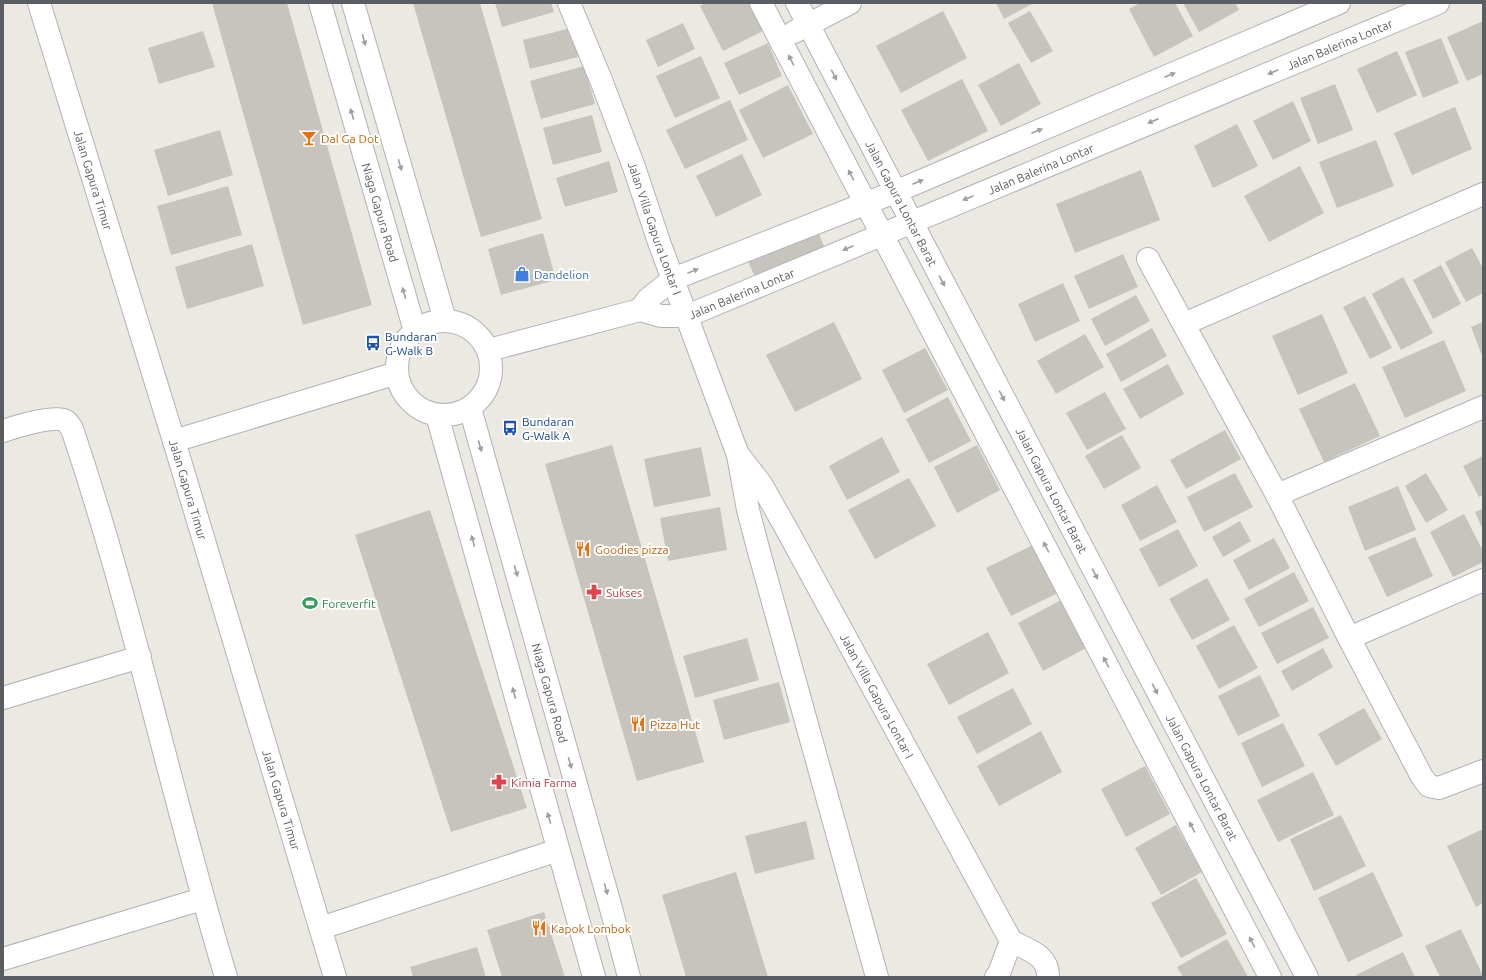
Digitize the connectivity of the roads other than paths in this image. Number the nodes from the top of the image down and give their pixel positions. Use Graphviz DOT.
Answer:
graph roads {
  1 [pos="39,3"];
  2 [pos="320,3"];
  3 [pos="353,3"];
  4 [pos="569,3"];
  5 [pos="761,3"];
  6 [pos="796,3"];
  7 [pos="850,3"];
  8 [pos="1339,3"];
  9 [pos="1438,3"];
  10 [pos="808,25"];
  11 [pos="780,40"];
  12 [pos="895,192"];
  13 [pos="1483,194"];
  14 [pos="866,202"];
  15 [pos="910,222"];
  16 [pos="883,234"];
  17 [pos="1148,259"];
  18 [pos="673,279"];
  19 [pos="640,310"];
  20 [pos="687,316"];
  21 [pos="445,320"];
  22 [pos="1184,324"];
  23 [pos="415,331"];
  24 [pos="489,350"];
  25 [pos="397,373"];
  26 [pos="1483,407"];
  27 [pos="470,408"];
  28 [pos="437,415"];
  29 [pos="3,431"];
  30 [pos="174,441"];
  31 [pos="738,455"];
  32 [pos="1277,495"];
  33 [pos="1483,580"];
  34 [pos="1349,638"];
  35 [pos="140,656"];
  36 [pos="3,698"];
  37 [pos="1483,771"];
  38 [pos="558,850"];
  39 [pos="202,899"];
  40 [pos="321,928"];
  41 [pos="1011,942"];
  42 [pos="3,959"];
  43 [pos="226,977"];
  44 [pos="335,977"];
  45 [pos="594,977"];
  46 [pos="629,977"];
  47 [pos="877,977"];
  48 [pos="998,977"];
  49 [pos="1048,977"];
  50 [pos="1270,977"];
  51 [pos="1307,977"];
  1 -- 30 [label="street, Jalan Gapura Timur"];
  23 -- 2 [label="street, Niaga Gapura Road, one-way"];
  3 -- 21 [label="street, one-way"];
  4 -- 18 [label="street, Jalan Villa Gapura Lontar I"];
  5 -- 11 [label="street"];
  6 -- 10 [label="street, Jalan Gapura Lontar Barat"];
  7 -- 10 [label="street"];
  12 -- 8 [label="street, one-way"];
  9 -- 15 [label="street, Jalan Balerina Lontar, one-way"];
  10 -- 11 [label="street"];
  10 -- 12 [label="street, Jalan Gapura Lontar Barat, one-way"];
  14 -- 11 [label="street, one-way"];
  12 -- 14 [label="street"];
  12 -- 15 [label="street, Jalan Gapura Lontar Barat"];
  13 -- 22 [label="street"];
  14 -- 16 [label="street"];
  18 -- 14 [label="street, one-way"];
  15 -- 16 [label="street, Jalan Balerina Lontar"];
  15 -- 51 [label="street, Jalan Gapura Lontar Barat, one-way"];
  16 -- 20 [label="street, Jalan Balerina Lontar, one-way"];
  50 -- 16 [label="street, one-way"];
  17 -- 22 [label="street"];
  18 -- 19 [label="street"];
  18 -- 20 [label="street, Jalan Villa Gapura Lontar I"];
  19 -- 20 [label="street, Jalan Balerina Lontar"];
  19 -- 24 [label="street"];
  20 -- 31 [label="street, Jalan Villa Gapura Lontar I"];
  21 -- 23 [label="street"];
  21 -- 24 [label="street"];
  22 -- 32 [label="street"];
  23 -- 25 [label="street"];
  24 -- 27 [label="street"];
  25 -- 28 [label="street"];
  25 -- 30 [label="street"];
  26 -- 32 [label="street"];
  27 -- 28 [label="street"];
  27 -- 46 [label="street, Niaga Gapura Road, one-way"];
  38 -- 28 [label="street, one-way"];
  29 -- 35 [label="street"];
  30 -- 40 [label="street, Jalan Gapura Timur"];
  31 -- 41 [label="street, Jalan Villa Gapura Lontar I"];
  31 -- 47 [label="street, Jalan Villa Gapura Lontar I"];
  32 -- 34 [label="street"];
  33 -- 34 [label="street"];
  34 -- 37 [label="street"];
  35 -- 36 [label="street"];
  35 -- 39 [label="street"];
  38 -- 40 [label="street"];
  38 -- 45 [label="street"];
  39 -- 42 [label="street"];
  39 -- 43 [label="street"];
  40 -- 44 [label="street, Jalan Gapura Timur"];
  41 -- 48 [label="street"];
  41 -- 49 [label="street"];
}
